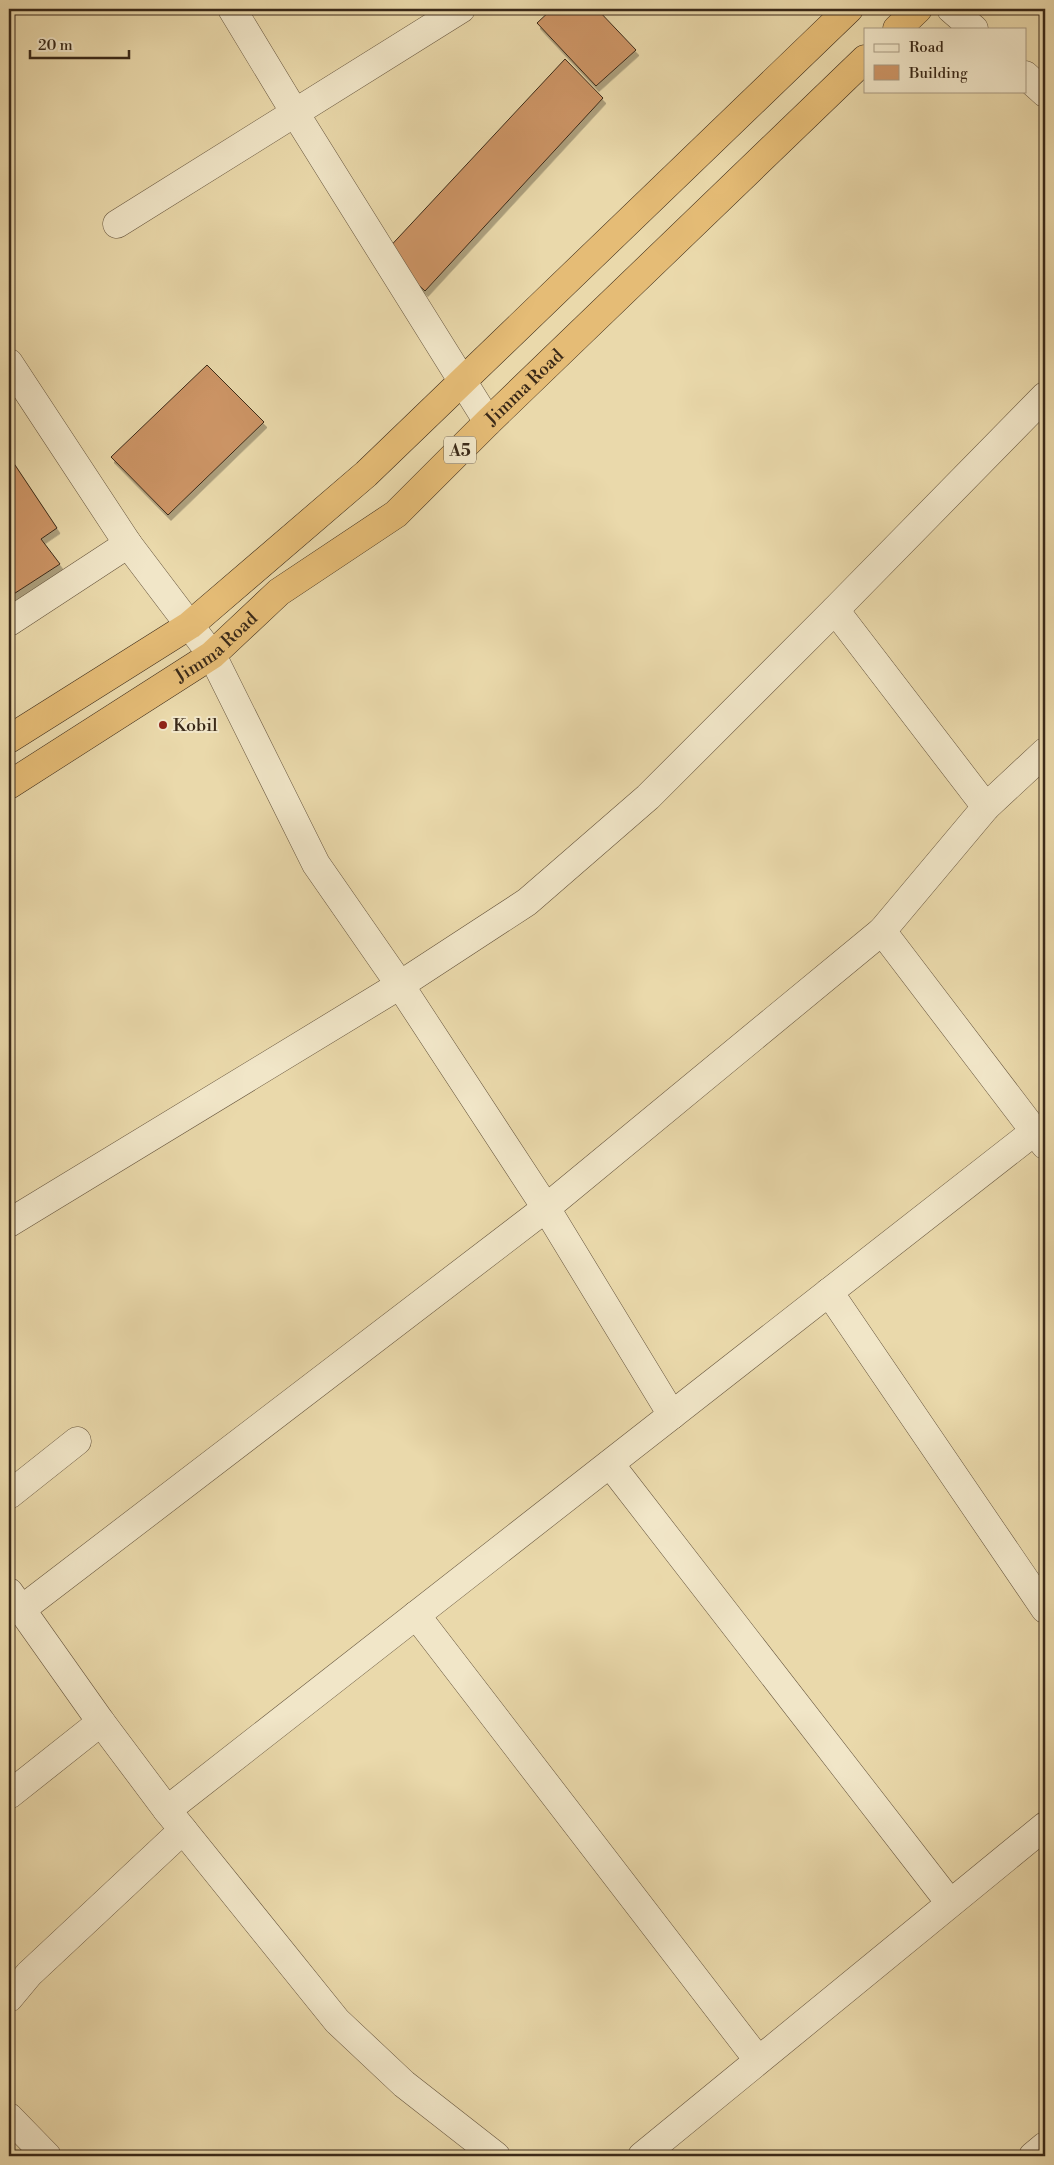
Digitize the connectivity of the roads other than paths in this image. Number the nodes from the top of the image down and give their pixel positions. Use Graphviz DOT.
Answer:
graph roads {
  1 [pos="232,9"];
  2 [pos="461,9"];
  3 [pos="849,9"];
  4 [pos="951,9"];
  5 [pos="973,28"];
  6 [pos="864,60"];
  7 [pos="1026,76"];
  8 [pos="1045,93"];
  9 [pos="295,113"];
  10 [pos="116,224"];
  11 [pos="9,363"];
  12 [pos="463,381"];
  13 [pos="1045,396"];
  14 [pos="18,399"];
  15 [pos="488,422"];
  16 [pos="128,544"];
  17 [pos="835,610"];
  18 [pos="9,622"];
  19 [pos="190,625"];
  20 [pos="212,655"];
  21 [pos="9,739"];
  22 [pos="1044,755"];
  23 [pos="9,785"];
  24 [pos="986,807"];
  25 [pos="882,932"];
  26 [pos="400,984"];
  27 [pos="1040,1138"];
  28 [pos="546,1208"];
  29 [pos="9,1223"];
  30 [pos="829,1292"];
  31 [pos="672,1416"];
  32 [pos="76,1442"];
  33 [pos="610,1464"];
  34 [pos="9,1495"];
  35 [pos="16,1601"];
  36 [pos="1045,1609"];
  37 [pos="416,1615"];
  38 [pos="101,1722"];
  39 [pos="9,1795"];
  40 [pos="175,1820"];
  41 [pos="1045,1826"];
  42 [pos="950,1903"];
  43 [pos="9,1998"];
  44 [pos="758,2060"];
  45 [pos="9,2117"];
  46 [pos="1045,2146"];
  47 [pos="48,2156"];
  48 [pos="496,2156"];
  49 [pos="642,2156"];
  50 [pos="1033,2156"];
  1 -- 9 [label="street"];
  2 -- 9 [label="street"];
  3 -- 12 [label="highway"];
  4 -- 5 [label="street"];
  6 -- 15 [label="highway, Jimma Road / A5"];
  7 -- 8 [label="street"];
  9 -- 10 [label="street"];
  9 -- 12 [label="street"];
  11 -- 14 [label="street"];
  12 -- 15 [label="street"];
  12 -- 19 [label="highway"];
  13 -- 17 [label="street"];
  14 -- 16 [label="street"];
  15 -- 20 [label="highway, Jimma Road / A5"];
  16 -- 18 [label="street"];
  16 -- 19 [label="street"];
  17 -- 24 [label="street"];
  17 -- 26 [label="street"];
  19 -- 20 [label="street"];
  19 -- 21 [label="highway"];
  20 -- 23 [label="highway, Jimma Road / A5"];
  20 -- 26 [label="street"];
  22 -- 24 [label="street"];
  24 -- 25 [label="street"];
  25 -- 27 [label="street"];
  25 -- 28 [label="street"];
  26 -- 28 [label="street"];
  26 -- 29 [label="street"];
  27 -- 30 [label="street"];
  28 -- 31 [label="street"];
  28 -- 35 [label="street"];
  30 -- 31 [label="street"];
  30 -- 36 [label="street"];
  31 -- 33 [label="street"];
  32 -- 34 [label="street"];
  33 -- 37 [label="street"];
  33 -- 42 [label="street"];
  35 -- 38 [label="street"];
  37 -- 40 [label="street"];
  37 -- 44 [label="street"];
  38 -- 39 [label="street"];
  38 -- 40 [label="street"];
  40 -- 43 [label="street"];
  40 -- 48 [label="street"];
  41 -- 42 [label="street"];
  42 -- 44 [label="street"];
  44 -- 49 [label="street"];
  45 -- 47 [label="street"];
  46 -- 50 [label="street"];
}
